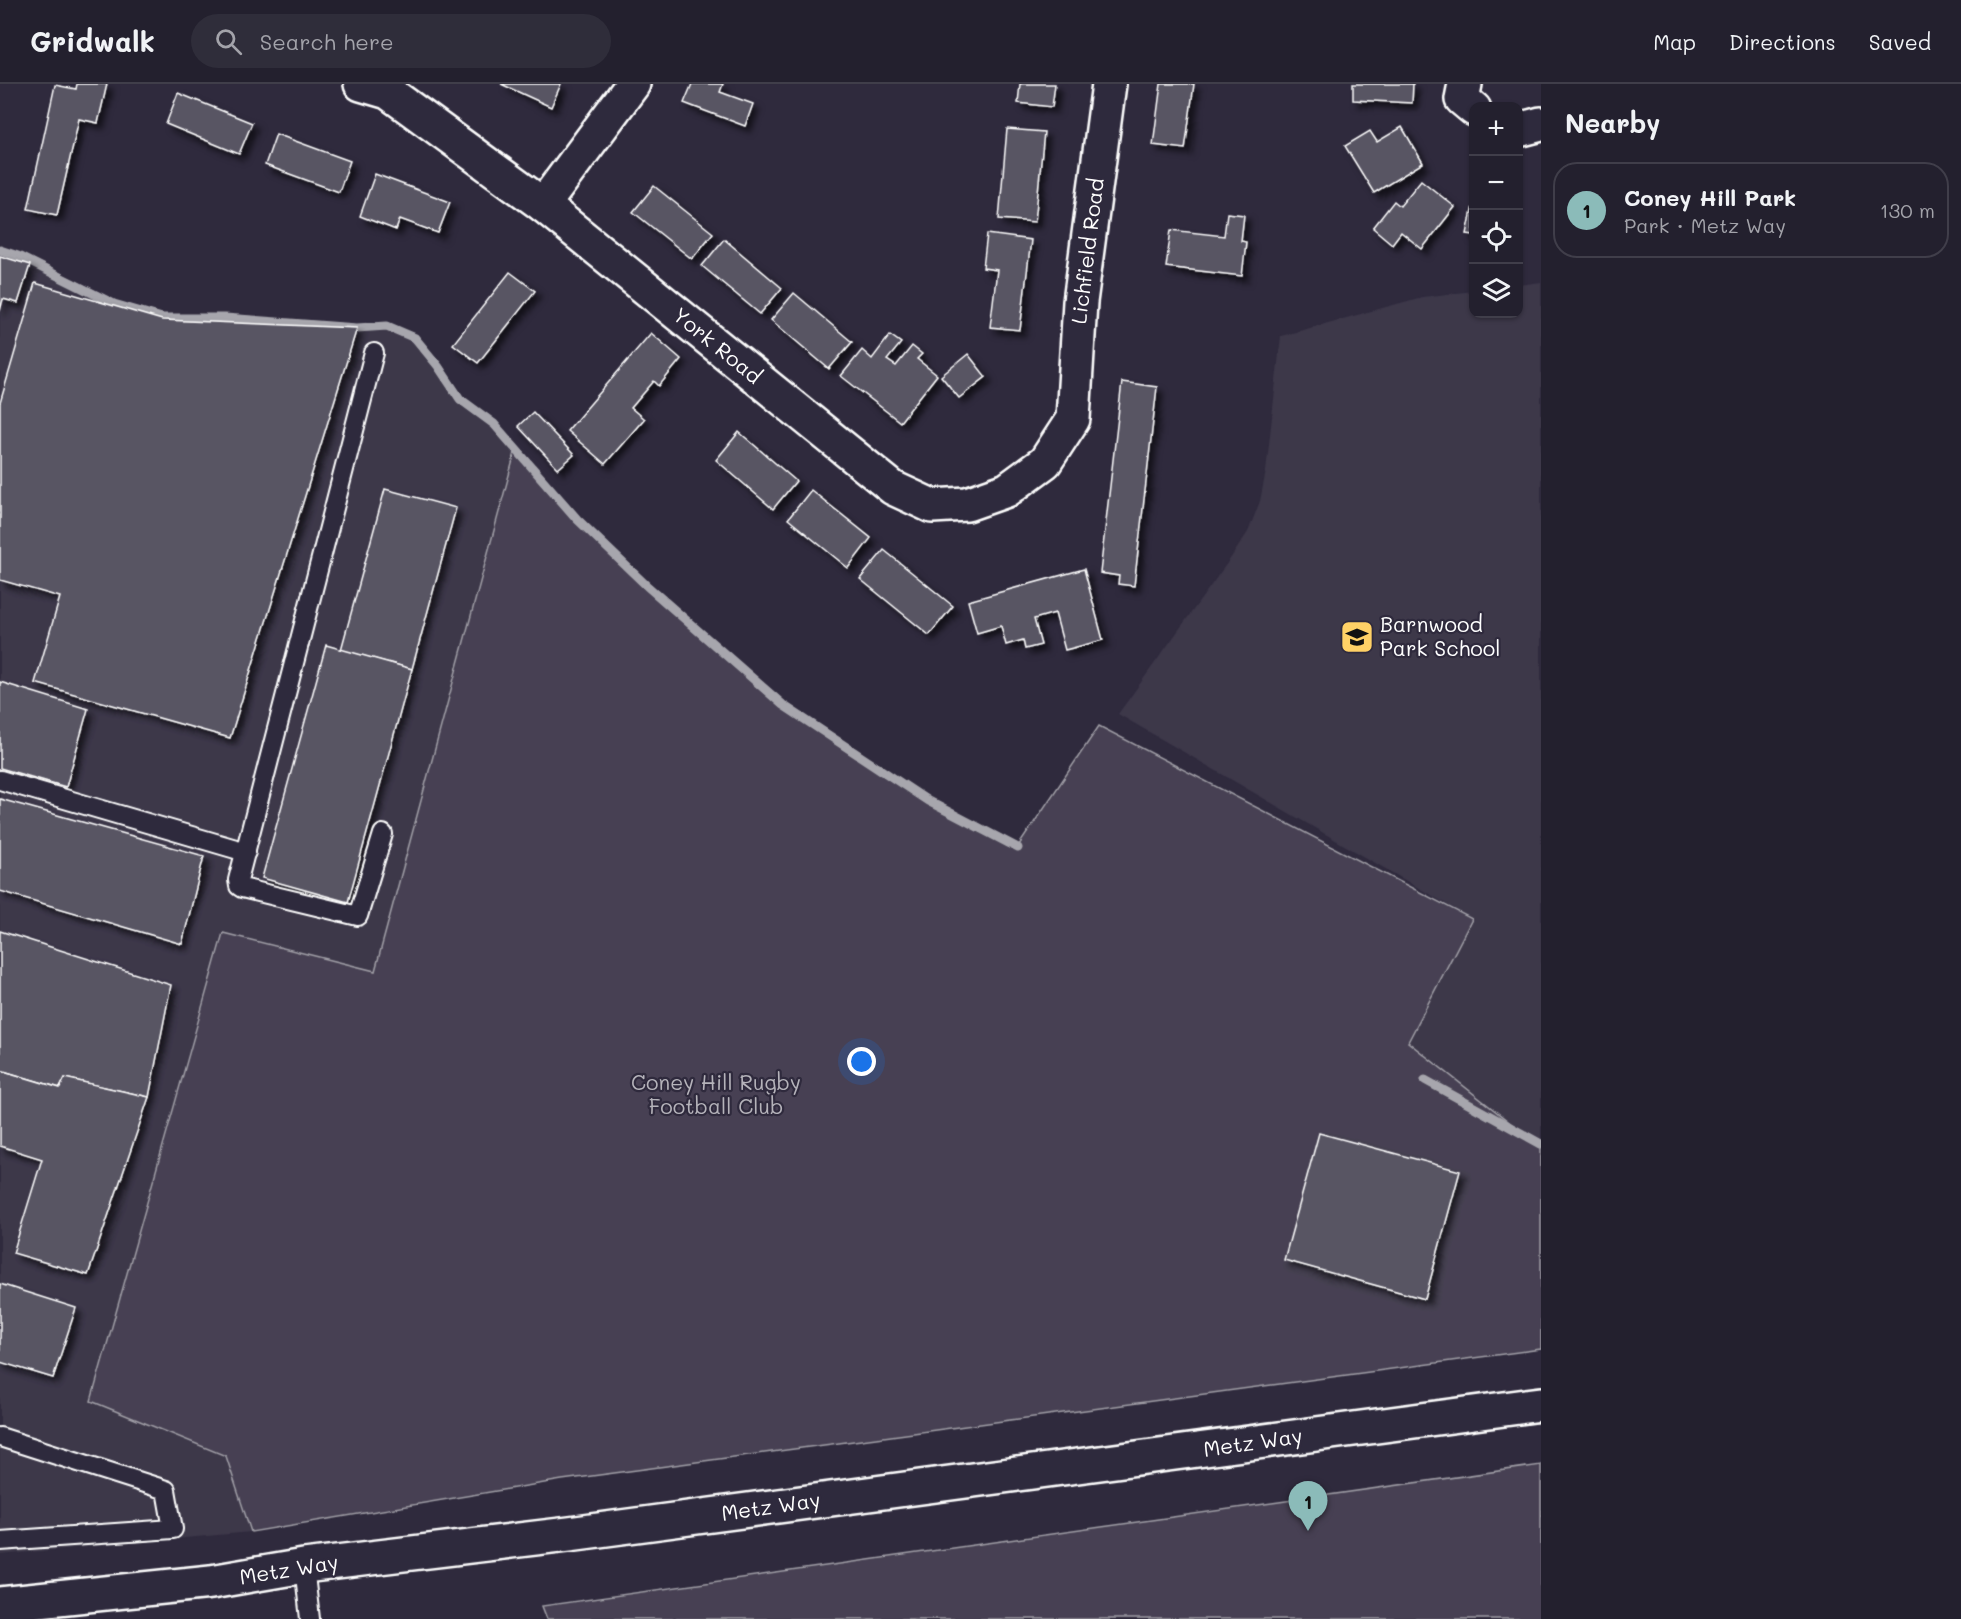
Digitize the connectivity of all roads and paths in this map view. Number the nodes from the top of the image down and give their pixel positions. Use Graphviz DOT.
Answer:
graph roads {
  1 [pos="361,84"];
  2 [pos="633,84"];
  3 [pos="1109,84"];
  4 [pos="1465,84"];
  5 [pos="1469,105"];
  6 [pos="1541,124"];
  7 [pos="1523,129"];
  8 [pos="543,205"];
  9 [pos="374,353"];
  10 [pos="1073,419"];
  11 [pos="0,780"];
  12 [pos="383,834"];
  13 [pos="246,852"];
  14 [pos="1541,1404"];
  15 [pos="0,1437"];
  16 [pos="0,1541"];
  17 [pos="304,1566"];
  18 [pos="0,1604"];
  19 [pos="310,1619"];
  1 -- 8 [label="street, York Road"];
  2 -- 8 [label="street"];
  3 -- 10 [label="street, Lichfield Road"];
  4 -- 5 [label="street"];
  6 -- 7 [label="street"];
  8 -- 10 [label="street, York Road"];
  9 -- 13 [label="lane"];
  11 -- 13 [label="lane"];
  12 -- 13 [label="lane"];
  14 -- 17 [label="street, Metz Way"];
  15 -- 16 [label="lane"];
  17 -- 18 [label="street, Metz Way"];
  17 -- 19 [label="lane"];
}
